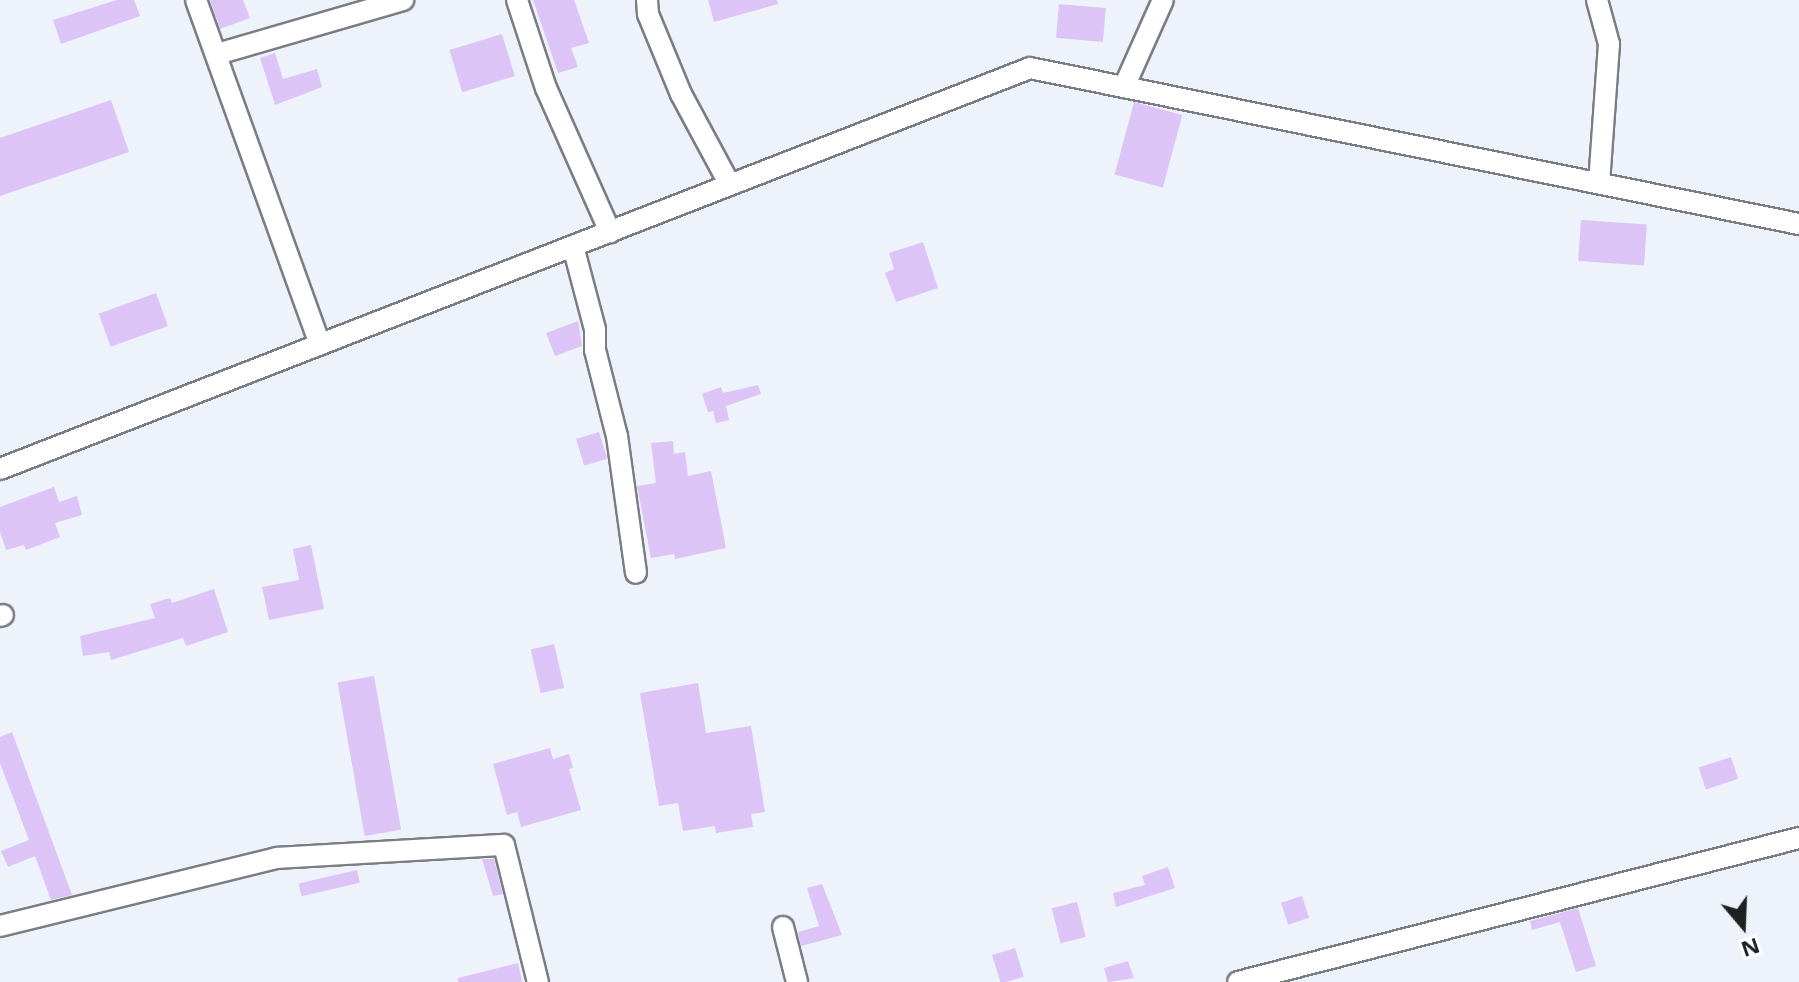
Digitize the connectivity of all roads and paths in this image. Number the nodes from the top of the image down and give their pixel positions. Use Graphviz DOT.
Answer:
graph roads {
  1 [pos="196,0"];
  2 [pos="403,0"];
  3 [pos="517,0"];
  4 [pos="647,0"];
  5 [pos="1163,0"];
  6 [pos="1597,0"];
  7 [pos="217,54"];
  8 [pos="1124,87"];
  9 [pos="1599,183"];
  10 [pos="730,185"];
  11 [pos="1799,224"];
  12 [pos="610,232"];
  13 [pos="573,246"];
  14 [pos="320,344"];
  15 [pos="0,469"];
  16 [pos="636,573"];
  17 [pos="1799,838"];
  18 [pos="0,926"];
  19 [pos="783,927"];
  20 [pos="538,982"];
  21 [pos="797,982"];
  22 [pos="1238,982"];
  1 -- 7 [label="street"];
  2 -- 7 [label="street"];
  3 -- 12 [label="street"];
  4 -- 10 [label="street"];
  5 -- 8 [label="street"];
  6 -- 9 [label="street"];
  7 -- 14 [label="street"];
  8 -- 9 [label="street"];
  8 -- 10 [label="street"];
  9 -- 11 [label="street"];
  10 -- 12 [label="street"];
  12 -- 13 [label="street"];
  13 -- 14 [label="street"];
  13 -- 16 [label="street"];
  14 -- 15 [label="street"];
  17 -- 22 [label="street"];
  18 -- 20 [label="street"];
  19 -- 21 [label="street"];
}
